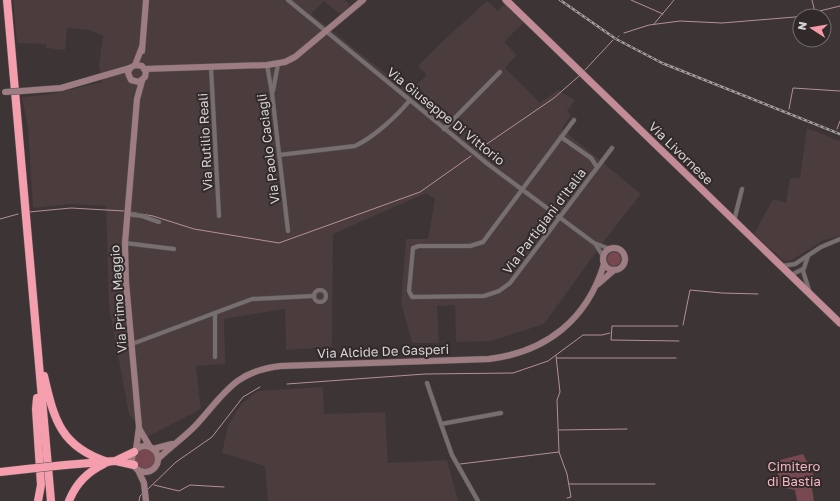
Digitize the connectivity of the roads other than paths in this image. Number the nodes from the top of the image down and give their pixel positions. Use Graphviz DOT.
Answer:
graph roads {
  1 [pos="3,0"];
  2 [pos="7,0"];
  3 [pos="146,0"];
  4 [pos="288,0"];
  5 [pos="362,0"];
  6 [pos="506,0"];
  7 [pos="326,30"];
  8 [pos="142,47"];
  9 [pos="278,64"];
  10 [pos="267,65"];
  11 [pos="133,66"];
  12 [pos="212,67"];
  13 [pos="143,68"];
  14 [pos="159,70"];
  15 [pos="500,72"];
  16 [pos="117,73"];
  17 [pos="144,79"];
  18 [pos="132,81"];
  19 [pos="2,92"];
  20 [pos="272,93"];
  21 [pos="137,99"];
  22 [pos="410,100"];
  23 [pos="574,120"];
  24 [pos="444,129"];
  25 [pos="561,137"];
  26 [pos="612,148"];
  27 [pos="279,155"];
  28 [pos="597,168"];
  29 [pos="742,189"];
  30 [pos="523,190"];
  31 [pos="127,214"];
  32 [pos="219,216"];
  33 [pos="560,217"];
  34 [pos="734,221"];
  35 [pos="159,222"];
  36 [pos="288,231"];
  37 [pos="840,239"];
  38 [pos="125,243"];
  39 [pos="594,243"];
  40 [pos="174,249"];
  41 [pos="610,249"];
  42 [pos="603,256"];
  43 [pos="808,256"];
  44 [pos="604,264"];
  45 [pos="795,264"];
  46 [pos="781,266"];
  47 [pos="803,268"];
  48 [pos="614,270"];
  49 [pos="792,275"];
  50 [pos="594,288"];
  51 [pos="810,293"];
  52 [pos="313,296"];
  53 [pos="215,313"];
  54 [pos="840,323"];
  55 [pos="132,344"];
  56 [pos="37,349"];
  57 [pos="215,357"];
  58 [pos="427,383"];
  59 [pos="37,398"];
  60 [pos="501,413"];
  61 [pos="441,424"];
  62 [pos="139,426"];
  63 [pos="175,443"];
  64 [pos="151,448"];
  65 [pos="135,451"];
  66 [pos="158,459"];
  67 [pos="112,461"];
  68 [pos="136,467"];
  69 [pos="153,469"];
  70 [pos="0,472"];
  71 [pos="146,492"];
  72 [pos="38,501"];
  73 [pos="46,501"];
  74 [pos="51,501"];
  75 [pos="69,501"];
  76 [pos="146,501"];
  77 [pos="478,501"];
  1 -- 59 [label="highway"];
  2 -- 56 [label="highway"];
  3 -- 8 [label="street, Via Primo Maggio"];
  4 -- 7 [label="street, Via Giuseppe Di Vittorio"];
  5 -- 7 [label="street"];
  6 -- 34 [label="main road, Via Livornese"];
  7 -- 9 [label="street"];
  7 -- 22 [label="street, Via Giuseppe Di Vittorio"];
  8 -- 11 [label="street, Via Primo Maggio"];
  8 -- 13 [label="street, Via Primo Maggio"];
  9 -- 10 [label="street"];
  9 -- 20 [label="street"];
  10 -- 12 [label="street"];
  10 -- 20 [label="street, Via Paolo Caciagli"];
  11 -- 13 [label="street"];
  11 -- 16 [label="street"];
  11 -- 18 [label="street, Via Primo Maggio"];
  12 -- 14 [label="street"];
  12 -- 32 [label="street, Via Rutilio Reali"];
  13 -- 14 [label="street"];
  13 -- 17 [label="street, Via Primo Maggio"];
  14 -- 17 [label="street"];
  15 -- 24 [label="street"];
  16 -- 18 [label="street"];
  16 -- 19 [label="street, bridge"];
  17 -- 18 [label="street"];
  17 -- 21 [label="street, Via Primo Maggio"];
  18 -- 21 [label="street, Via Primo Maggio"];
  20 -- 27 [label="street, Via Paolo Caciagli"];
  21 -- 31 [label="street, Via Primo Maggio"];
  22 -- 24 [label="street, Via Giuseppe Di Vittorio"];
  22 -- 27 [label="street"];
  23 -- 25 [label="street"];
  24 -- 30 [label="street, Via Giuseppe Di Vittorio"];
  25 -- 28 [label="street"];
  25 -- 30 [label="street"];
  26 -- 28 [label="street, Via Partigiani d'Italia"];
  27 -- 36 [label="street, Via Paolo Caciagli"];
  28 -- 33 [label="street, Via Partigiani d'Italia"];
  29 -- 34 [label="street"];
  30 -- 33 [label="street, Via Giuseppe Di Vittorio"];
  30 -- 33 [label="street, Via Partigiani d'Italia"];
  31 -- 35 [label="street"];
  31 -- 38 [label="street, Via Primo Maggio"];
  33 -- 39 [label="street, Via Giuseppe Di Vittorio"];
  34 -- 46 [label="main road, Via Livornese"];
  37 -- 43 [label="street"];
  38 -- 40 [label="street"];
  38 -- 55 [label="street, Via Primo Maggio"];
  39 -- 41 [label="street, Via Giuseppe Di Vittorio"];
  39 -- 42 [label="street, Via Giuseppe Di Vittorio"];
  41 -- 42 [label="street"];
  41 -- 48 [label="street"];
  42 -- 44 [label="street"];
  43 -- 45 [label="street"];
  43 -- 47 [label="street"];
  44 -- 48 [label="street"];
  44 -- 50 [label="street, Via Alcide De Gasperi"];
  45 -- 46 [label="street"];
  45 -- 49 [label="street"];
  46 -- 49 [label="main road, Via Livornese"];
  47 -- 49 [label="street"];
  47 -- 51 [label="street"];
  48 -- 50 [label="street, Via Alcide De Gasperi"];
  49 -- 51 [label="main road, Via Livornese"];
  50 -- 63 [label="street, Via Alcide De Gasperi"];
  51 -- 54 [label="main road, Via Livornese"];
  52 -- 53 [label="street"];
  53 -- 55 [label="street"];
  53 -- 57 [label="street"];
  55 -- 62 [label="street, Via Primo Maggio"];
  56 -- 67 [label="highway"];
  56 -- 74 [label="highway"];
  58 -- 61 [label="street"];
  59 -- 72 [label="highway"];
  59 -- 73 [label="highway"];
  60 -- 61 [label="street"];
  61 -- 77 [label="street"];
  62 -- 64 [label="street, Via Primo Maggio"];
  62 -- 65 [label="street, Via Primo Maggio"];
  63 -- 64 [label="street, Via Alcide De Gasperi"];
  63 -- 66 [label="street, Via Alcide De Gasperi"];
  64 -- 65 [label="street"];
  64 -- 66 [label="street"];
  65 -- 67 [label="highway"];
  65 -- 68 [label="street"];
  66 -- 69 [label="street"];
  67 -- 68 [label="highway"];
  67 -- 70 [label="highway, bridge"];
  67 -- 75 [label="highway"];
  68 -- 69 [label="street"];
  68 -- 71 [label="street"];
  69 -- 71 [label="street"];
  71 -- 76 [label="street"];
}
